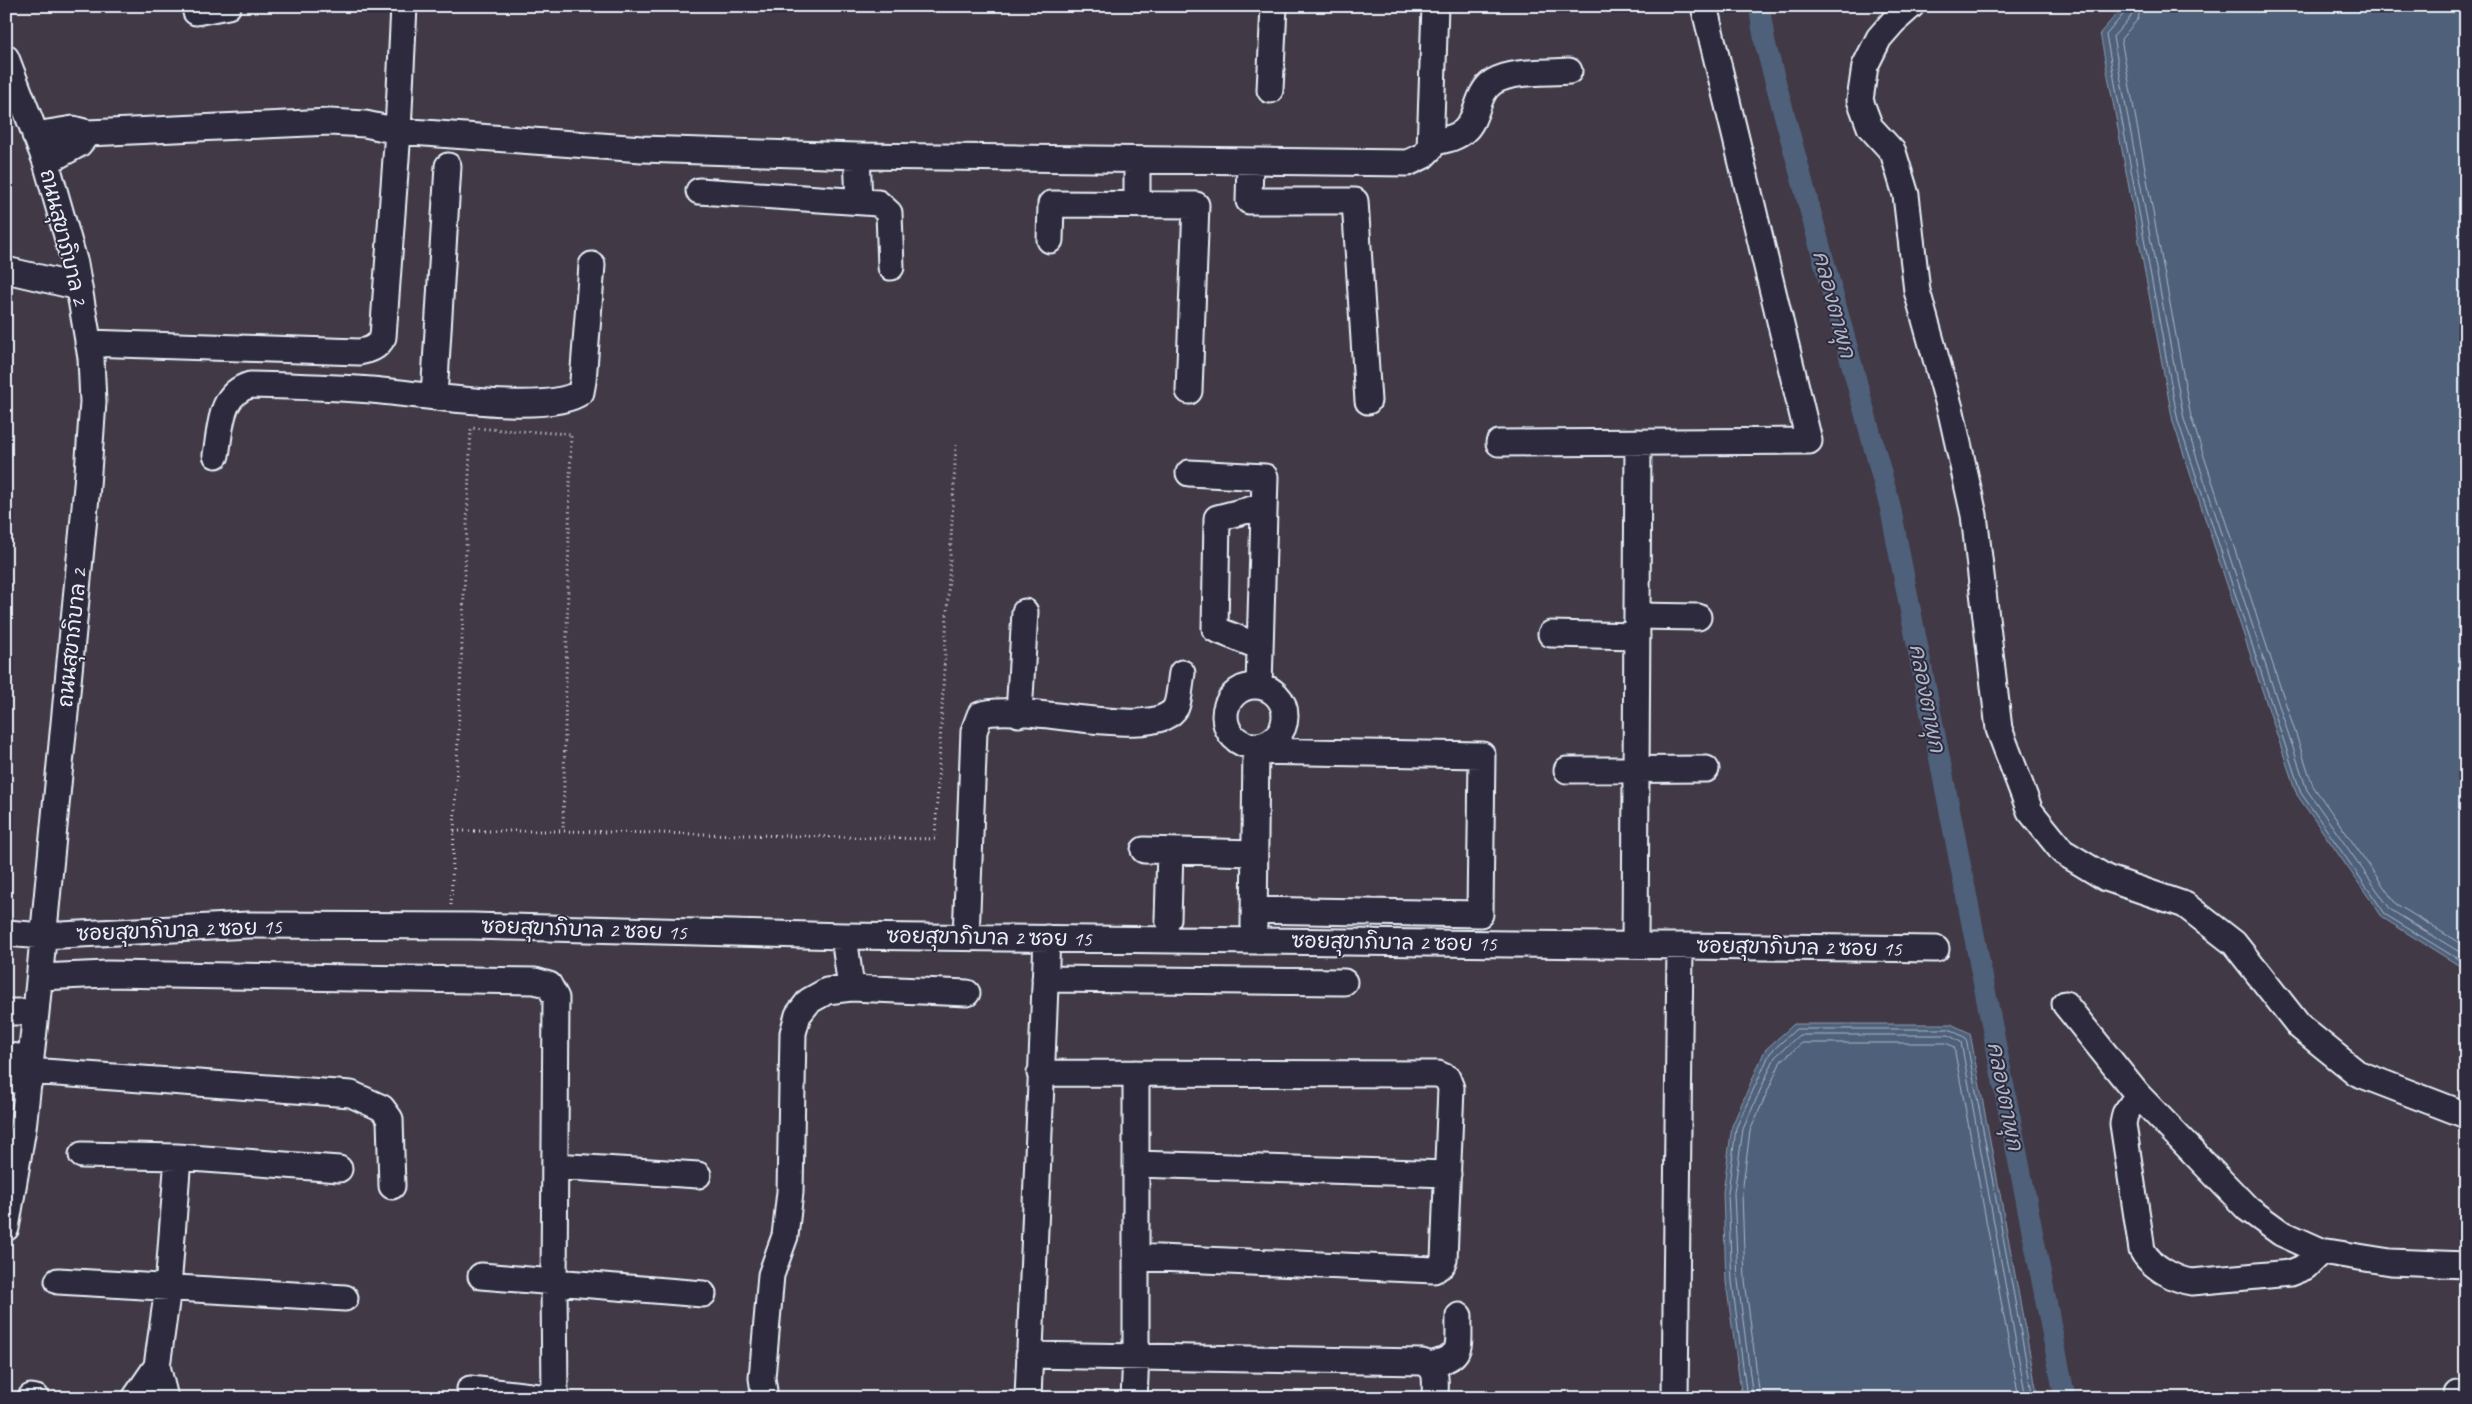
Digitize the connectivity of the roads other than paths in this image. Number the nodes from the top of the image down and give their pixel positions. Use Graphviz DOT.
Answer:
graph roads {
  1 [pos="228,6"];
  2 [pos="404,6"];
  3 [pos="1274,6"];
  4 [pos="1435,6"];
  5 [pos="1704,6"];
  6 [pos="1911,6"];
  7 [pos="196,12"];
  8 [pos="6,58"];
  9 [pos="1569,71"];
  10 [pos="1270,90"];
  11 [pos="398,131"];
  12 [pos="88,133"];
  13 [pos="36,135"];
  14 [pos="1431,143"];
  15 [pos="857,156"];
  16 [pos="1137,160"];
  17 [pos="1250,161"];
  18 [pos="46,162"];
  19 [pos="448,166"];
  20 [pos="699,191"];
  21 [pos="859,200"];
  22 [pos="1137,204"];
  23 [pos="1050,240"];
  24 [pos="592,264"];
  25 [pos="891,267"];
  26 [pos="6,270"];
  27 [pos="79,287"];
  28 [pos="88,342"];
  29 [pos="370,350"];
  30 [pos="371,390"];
  31 [pos="1189,391"];
  32 [pos="434,397"];
  33 [pos="1368,401"];
  34 [pos="1638,442"];
  35 [pos="1499,443"];
  36 [pos="216,455"];
  37 [pos="1189,473"];
  38 [pos="1264,506"];
  39 [pos="1025,612"];
  40 [pos="1698,617"];
  41 [pos="1637,626"];
  42 [pos="1551,634"];
  43 [pos="1260,647"];
  44 [pos="1182,673"];
  45 [pos="1259,686"];
  46 [pos="1019,714"];
  47 [pos="1256,749"];
  48 [pos="1636,769"];
  49 [pos="1706,769"];
  50 [pos="1567,770"];
  51 [pos="1144,850"];
  52 [pos="1170,851"];
  53 [pos="1254,853"];
  54 [pos="1254,910"];
  55 [pos="1168,919"];
  56 [pos="6,933"];
  57 [pos="43,936"];
  58 [pos="844,936"];
  59 [pos="966,937"];
  60 [pos="1047,938"];
  61 [pos="1254,940"];
  62 [pos="1635,945"];
  63 [pos="1680,946"];
  64 [pos="1936,949"];
  65 [pos="40,977"];
  66 [pos="1045,979"];
  67 [pos="1344,982"];
  68 [pos="851,988"];
  69 [pos="967,993"];
  70 [pos="2065,1004"];
  71 [pos="6,1012"];
  72 [pos="36,1012"];
  73 [pos="6,1056"];
  74 [pos="24,1072"];
  75 [pos="1040,1073"];
  76 [pos="1136,1073"];
  77 [pos="2138,1095"];
  78 [pos="2466,1115"];
  79 [pos="82,1155"];
  80 [pos="178,1158"];
  81 [pos="1136,1164"];
  82 [pos="555,1166"];
  83 [pos="339,1169"];
  84 [pos="1448,1174"];
  85 [pos="698,1175"];
  86 [pos="392,1186"];
  87 [pos="6,1228"];
  88 [pos="2321,1252"];
  89 [pos="1136,1257"];
  90 [pos="2466,1265"];
  91 [pos="481,1276"];
  92 [pos="58,1281"];
  93 [pos="554,1282"];
  94 [pos="168,1288"];
  95 [pos="703,1294"];
  96 [pos="345,1298"];
  97 [pos="1459,1316"];
  98 [pos="1029,1355"];
  99 [pos="1136,1356"];
  100 [pos="1430,1365"];
  101 [pos="157,1366"];
  102 [pos="470,1390"];
  103 [pos="135,1398"];
  104 [pos="165,1398"];
  105 [pos="548,1398"];
  106 [pos="556,1398"];
  107 [pos="764,1398"];
  108 [pos="1028,1398"];
  109 [pos="1134,1398"];
  110 [pos="1435,1398"];
  111 [pos="1675,1398"];
  1 -- 7 [label="street"];
  2 -- 11 [label="street"];
  3 -- 10 [label="street"];
  4 -- 14 [label="street"];
  5 -- 34 [label="street"];
  6 -- 78 [label="street"];
  8 -- 13 [label="street, ถนนสุขาภิบาล 2"];
  9 -- 14 [label="street"];
  11 -- 12 [label="street"];
  11 -- 15 [label="street"];
  11 -- 29 [label="street"];
  12 -- 13 [label="street"];
  12 -- 18 [label="street"];
  13 -- 18 [label="street, ถนนสุขาภิบาล 2"];
  14 -- 17 [label="street"];
  15 -- 16 [label="street"];
  15 -- 21 [label="street"];
  16 -- 17 [label="street"];
  16 -- 22 [label="street"];
  17 -- 33 [label="street"];
  18 -- 27 [label="street, ถนนสุขาภิบาล 2"];
  19 -- 32 [label="street"];
  20 -- 21 [label="street"];
  21 -- 25 [label="street"];
  22 -- 23 [label="street"];
  22 -- 31 [label="street"];
  24 -- 32 [label="street"];
  26 -- 27 [label="street"];
  27 -- 28 [label="street, ถนนสุขาภิบาล 2"];
  28 -- 29 [label="street"];
  28 -- 57 [label="street, ถนนสุขาภิบาล 2"];
  29 -- 30 [label="street"];
  30 -- 32 [label="street"];
  30 -- 36 [label="street"];
  34 -- 35 [label="street"];
  34 -- 41 [label="street"];
  37 -- 38 [label="street"];
  38 -- 43 [label="street"];
  38 -- 43 [label="street"];
  39 -- 46 [label="street"];
  40 -- 41 [label="street"];
  41 -- 42 [label="street"];
  41 -- 48 [label="street"];
  43 -- 45 [label="street"];
  44 -- 46 [label="street"];
  45 -- 47 [label="street"];
  45 -- 47 [label="street"];
  46 -- 59 [label="street"];
  47 -- 53 [label="street"];
  47 -- 54 [label="street"];
  48 -- 49 [label="street"];
  48 -- 50 [label="street"];
  48 -- 62 [label="street"];
  51 -- 52 [label="street"];
  52 -- 53 [label="street"];
  52 -- 55 [label="street"];
  53 -- 54 [label="street"];
  54 -- 61 [label="street"];
  56 -- 57 [label="street, ซอยสุขาภิบาล 2 ซอย 15"];
  57 -- 58 [label="street, ซอยสุขาภิบาล 2 ซอย 15"];
  57 -- 65 [label="street, ถนนสุขาภิบาล 2"];
  58 -- 59 [label="street, ซอยสุขาภิบาล 2 ซอย 15"];
  58 -- 68 [label="street"];
  59 -- 60 [label="street, ซอยสุขาภิบาล 2 ซอย 15"];
  60 -- 61 [label="street, ซอยสุขาภิบาล 2 ซอย 15"];
  60 -- 66 [label="street"];
  61 -- 62 [label="street, ซอยสุขาภิบาล 2 ซอย 15"];
  62 -- 63 [label="street, ซอยสุขาภิบาล 2 ซอย 15"];
  63 -- 64 [label="street, ซอยสุขาภิบาล 2 ซอย 15"];
  63 -- 111 [label="street"];
  65 -- 72 [label="street, ถนนสุขาภิบาล 2"];
  65 -- 82 [label="street"];
  66 -- 67 [label="street"];
  66 -- 75 [label="street"];
  68 -- 69 [label="street"];
  68 -- 107 [label="street"];
  70 -- 77 [label="street"];
  71 -- 72 [label="street"];
  72 -- 74 [label="street, ถนนสุขาภิบาล 2"];
  73 -- 74 [label="street"];
  74 -- 86 [label="street"];
  74 -- 87 [label="street, ถนนสุขาภิบาล 2"];
  75 -- 76 [label="street"];
  75 -- 98 [label="street"];
  76 -- 81 [label="street"];
  76 -- 84 [label="street"];
  77 -- 88 [label="street"];
  77 -- 88 [label="street"];
  79 -- 80 [label="street"];
  80 -- 83 [label="street"];
  80 -- 94 [label="street"];
  81 -- 84 [label="street"];
  81 -- 89 [label="street"];
  82 -- 85 [label="street"];
  82 -- 93 [label="street"];
  84 -- 89 [label="street"];
  88 -- 90 [label="street"];
  89 -- 99 [label="street"];
  91 -- 93 [label="street"];
  92 -- 94 [label="street"];
  93 -- 95 [label="street"];
  93 -- 106 [label="street"];
  94 -- 96 [label="street"];
  94 -- 101 [label="street"];
  97 -- 100 [label="street"];
  98 -- 99 [label="street"];
  98 -- 108 [label="street"];
  99 -- 100 [label="street"];
  99 -- 109 [label="street"];
  100 -- 110 [label="street"];
  101 -- 103 [label="street"];
  101 -- 104 [label="street"];
  102 -- 105 [label="street"];
}
